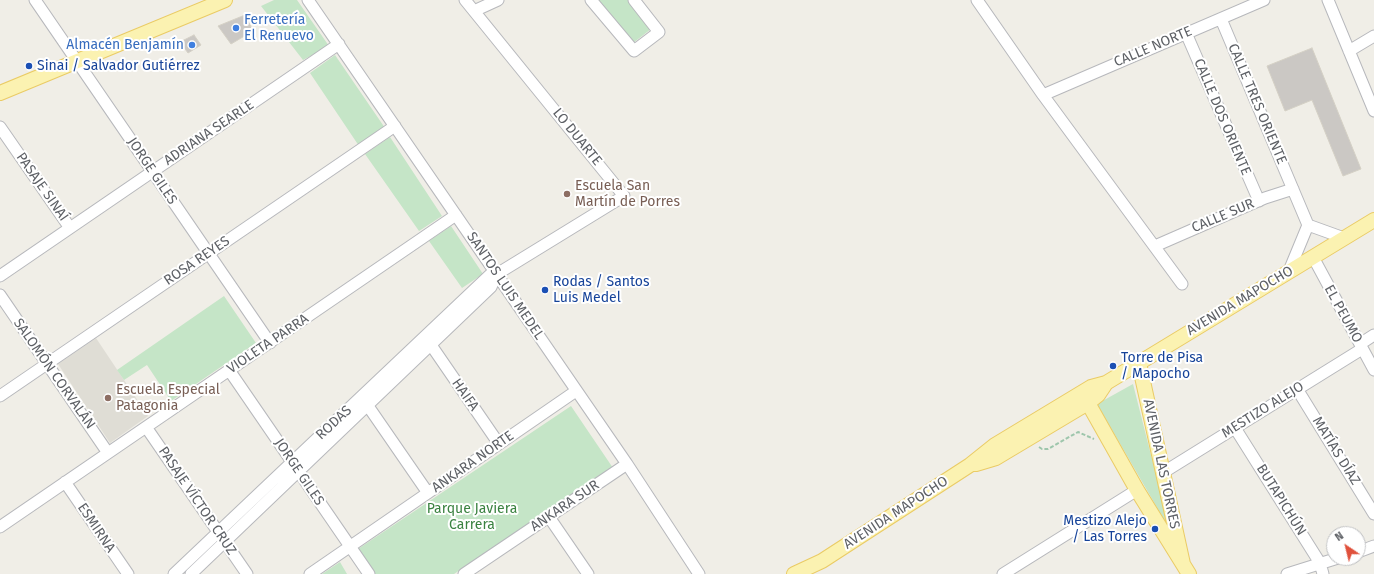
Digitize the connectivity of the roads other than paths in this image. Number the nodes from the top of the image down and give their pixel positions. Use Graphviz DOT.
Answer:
graph roads {
  1 [pos="35,0"];
  2 [pos="225,0"];
  3 [pos="308,0"];
  4 [pos="465,0"];
  5 [pos="498,0"];
  6 [pos="592,0"];
  7 [pos="634,0"];
  8 [pos="977,0"];
  9 [pos="1264,0"];
  10 [pos="1328,0"];
  11 [pos="1245,4"];
  12 [pos="474,10"];
  13 [pos="1220,19"];
  14 [pos="1186,33"];
  15 [pos="1374,36"];
  16 [pos="339,44"];
  17 [pos="1349,51"];
  18 [pos="77,61"];
  19 [pos="0,93"];
  20 [pos="1043,95"];
  21 [pos="1374,111"];
  22 [pos="395,126"];
  23 [pos="0,127"];
  24 [pos="152,172"];
  25 [pos="1293,189"];
  26 [pos="1258,201"];
  27 [pos="456,215"];
  28 [pos="1374,220"];
  29 [pos="1308,225"];
  30 [pos="70,228"];
  31 [pos="1344,238"];
  32 [pos="1155,246"];
  33 [pos="209,253"];
  34 [pos="1312,257"];
  35 [pos="1289,271"];
  36 [pos="496,273"];
  37 [pos="0,276"];
  38 [pos="1182,284"];
  39 [pos="0,295"];
  40 [pos="1374,335"];
  41 [pos="270,342"];
  42 [pos="431,345"];
  43 [pos="1361,346"];
  44 [pos="1139,363"];
  45 [pos="47,364"];
  46 [pos="229,370"];
  47 [pos="1374,370"];
  48 [pos="1106,383"];
  49 [pos="1297,389"];
  50 [pos="576,391"];
  51 [pos="0,396"];
  52 [pos="1088,403"];
  53 [pos="368,406"];
  54 [pos="146,427"];
  55 [pos="1235,428"];
  56 [pos="499,444"];
  57 [pos="108,453"];
  58 [pos="627,464"];
  59 [pos="970,465"];
  60 [pos="296,467"];
  61 [pos="1164,472"];
  62 [pos="65,482"];
  63 [pos="1137,490"];
  64 [pos="428,493"];
  65 [pos="1374,514"];
  66 [pos="550,516"];
  67 [pos="0,527"];
  68 [pos="218,532"];
  69 [pos="225,542"];
  70 [pos="350,546"];
  71 [pos="822,561"];
  72 [pos="1186,569"];
  73 [pos="1322,569"];
  74 [pos="479,570"];
  75 [pos="128,574"];
  76 [pos="174,574"];
  77 [pos="191,574"];
  78 [pos="247,574"];
  79 [pos="310,574"];
  80 [pos="369,574"];
  81 [pos="464,574"];
  82 [pos="588,574"];
  83 [pos="699,574"];
  84 [pos="794,574"];
  85 [pos="809,574"];
  86 [pos="1003,574"];
  87 [pos="1287,574"];
  1 -- 18 [label="street, JORGE GILES"];
  2 -- 18 [label="main road"];
  3 -- 16 [label="street, SANTOS LUIS MEDEL"];
  4 -- 12 [label="street, LO DUARTE"];
  5 -- 12 [label="street"];
  6 -- 7 [label="street"];
  8 -- 20 [label="street"];
  9 -- 11 [label="street, CALLE NORTE"];
  10 -- 17 [label="street"];
  11 -- 13 [label="street, CALLE NORTE"];
  12 -- 36 [label="street, LO DUARTE"];
  13 -- 14 [label="street, CALLE NORTE"];
  13 -- 25 [label="street, CALLE TRES ORIENTE"];
  14 -- 20 [label="street, CALLE NORTE"];
  14 -- 26 [label="street, CALLE DOS ORIENTE"];
  15 -- 17 [label="street"];
  16 -- 22 [label="street, SANTOS LUIS MEDEL"];
  16 -- 24 [label="street, ADRIANA SEARLE"];
  17 -- 21 [label="street"];
  18 -- 19 [label="main road"];
  18 -- 24 [label="street, JORGE GILES"];
  20 -- 32 [label="street"];
  22 -- 27 [label="street, SANTOS LUIS MEDEL"];
  22 -- 33 [label="street, ROSA REYES"];
  23 -- 30 [label="street, PASAJE SINAÍ"];
  24 -- 30 [label="street, ADRIANA SEARLE"];
  24 -- 33 [label="street, JORGE GILES"];
  25 -- 26 [label="street, CALLE SUR"];
  25 -- 29 [label="street, CALLE TRES ORIENTE"];
  26 -- 32 [label="street, CALLE SUR"];
  27 -- 36 [label="street, SANTOS LUIS MEDEL"];
  27 -- 41 [label="street, VIOLETA PARRA"];
  28 -- 31 [label="main road, AVENIDA MAPOCHO"];
  29 -- 31 [label="street"];
  29 -- 35 [label="street"];
  30 -- 37 [label="street, ADRIANA SEARLE"];
  31 -- 34 [label="main road, AVENIDA MAPOCHO"];
  32 -- 38 [label="street"];
  33 -- 41 [label="street, JORGE GILES"];
  33 -- 45 [label="street, ROSA REYES"];
  34 -- 35 [label="main road, AVENIDA MAPOCHO"];
  34 -- 43 [label="street, EL PEUMO"];
  35 -- 44 [label="main road, AVENIDA MAPOCHO"];
  36 -- 42 [label="street, RODAS"];
  36 -- 50 [label="street, SANTOS LUIS MEDEL"];
  36 -- 60 [label="street, RODAS"];
  39 -- 45 [label="street, SALOMÓN CORVALÁN"];
  40 -- 43 [label="street, MESTIZO ALEJO"];
  41 -- 46 [label="street, VIOLETA PARRA"];
  42 -- 53 [label="street, RODAS"];
  42 -- 56 [label="street, HAIFA"];
  43 -- 47 [label="street, EL PEUMO"];
  43 -- 49 [label="street, MESTIZO ALEJO"];
  44 -- 48 [label="main road, AVENIDA MAPOCHO"];
  44 -- 61 [label="main road, AVENIDA LAS TORRES"];
  45 -- 51 [label="street, ROSA REYES"];
  45 -- 57 [label="street, SALOMÓN CORVALÁN"];
  46 -- 54 [label="street, VIOLETA PARRA"];
  46 -- 60 [label="street, JORGE GILES"];
  48 -- 52 [label="main road, AVENIDA MAPOCHO"];
  48 -- 59 [label="main road, AVENIDA MAPOCHO"];
  49 -- 55 [label="street, MESTIZO ALEJO"];
  49 -- 65 [label="street, MATÍAS DÍAZ"];
  50 -- 56 [label="street, ANKARA NORTE"];
  50 -- 58 [label="street, SANTOS LUIS MEDEL"];
  52 -- 59 [label="main road, AVENIDA MAPOCHO"];
  52 -- 63 [label="main road, AVENIDA LAS TORRES"];
  53 -- 60 [label="street, RODAS"];
  53 -- 64 [label="street"];
  54 -- 57 [label="street, VIOLETA PARRA"];
  54 -- 68 [label="street, PASAJE VÍCTOR CRUZ"];
  55 -- 61 [label="street, MESTIZO ALEJO"];
  55 -- 73 [label="street, BUTAPICHÚN"];
  56 -- 64 [label="street, ANKARA NORTE"];
  57 -- 62 [label="street, VIOLETA PARRA"];
  58 -- 66 [label="street, ANKARA SUR"];
  58 -- 83 [label="street, SANTOS LUIS MEDEL"];
  59 -- 71 [label="main road, AVENIDA MAPOCHO"];
  60 -- 68 [label="street, RODAS"];
  60 -- 69 [label="street, RODAS"];
  60 -- 70 [label="street, JORGE GILES"];
  61 -- 72 [label="main road, AVENIDA LAS TORRES"];
  62 -- 67 [label="street, VIOLETA PARRA"];
  62 -- 75 [label="street, ESMIRNA"];
  63 -- 72 [label="main road, AVENIDA LAS TORRES"];
  63 -- 86 [label="street"];
  64 -- 70 [label="street, ANKARA NORTE"];
  66 -- 74 [label="street, ANKARA SUR"];
  66 -- 82 [label="street"];
  68 -- 69 [label="street, PASAJE VÍCTOR CRUZ"];
  68 -- 76 [label="street, RODAS"];
  69 -- 77 [label="street, RODAS"];
  69 -- 78 [label="street, PASAJE VÍCTOR CRUZ"];
  70 -- 79 [label="street, ANKARA NORTE"];
  70 -- 80 [label="street, JORGE GILES"];
  71 -- 84 [label="main road, AVENIDA MAPOCHO"];
  71 -- 85 [label="main road, AVENIDA MAPOCHO"];
  73 -- 87 [label="street"];
  74 -- 81 [label="street, ANKARA SUR"];
}
